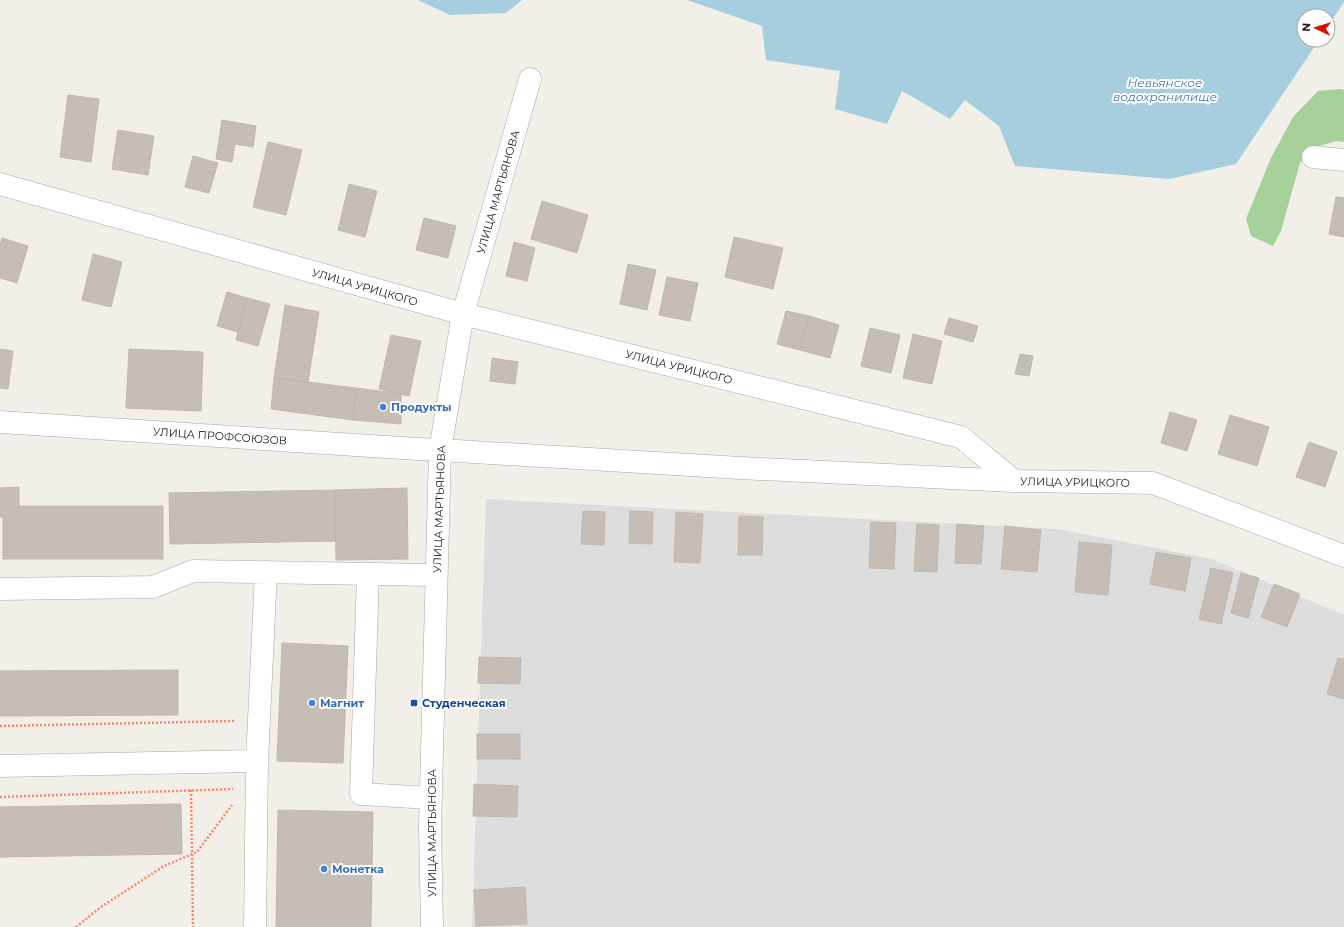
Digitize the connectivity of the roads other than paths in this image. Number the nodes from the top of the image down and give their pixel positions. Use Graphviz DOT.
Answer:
graph roads {
  1 [pos="530,79"];
  2 [pos="1313,157"];
  3 [pos="1344,160"];
  4 [pos="0,184"];
  5 [pos="463,314"];
  6 [pos="0,422"];
  7 [pos="440,450"];
  8 [pos="1014,481"];
  9 [pos="1344,556"];
  10 [pos="266,572"];
  11 [pos="368,574"];
  12 [pos="436,575"];
  13 [pos="0,589"];
  14 [pos="0,766"];
  15 [pos="257,766"];
  16 [pos="431,798"];
  17 [pos="255,927"];
  18 [pos="432,927"];
  1 -- 5 [label="street, УЛИЦА МАРТЬЯНОВА"];
  2 -- 3 [label="street"];
  4 -- 5 [label="street, УЛИЦА УРИЦКОГО"];
  5 -- 7 [label="street, УЛИЦА МАРТЬЯНОВА"];
  5 -- 8 [label="street, УЛИЦА УРИЦКОГО"];
  6 -- 7 [label="street, УЛИЦА ПРОФСОЮЗОВ"];
  7 -- 8 [label="street, УЛИЦА ПРОФСОЮЗОВ"];
  7 -- 12 [label="street, УЛИЦА МАРТЬЯНОВА"];
  8 -- 9 [label="street, УЛИЦА УРИЦКОГО"];
  10 -- 11 [label="street"];
  10 -- 13 [label="street"];
  10 -- 15 [label="street"];
  11 -- 12 [label="street"];
  11 -- 16 [label="street"];
  12 -- 16 [label="street, УЛИЦА МАРТЬЯНОВА"];
  14 -- 15 [label="street"];
  15 -- 17 [label="street"];
  16 -- 18 [label="street, УЛИЦА МАРТЬЯНОВА"];
}
